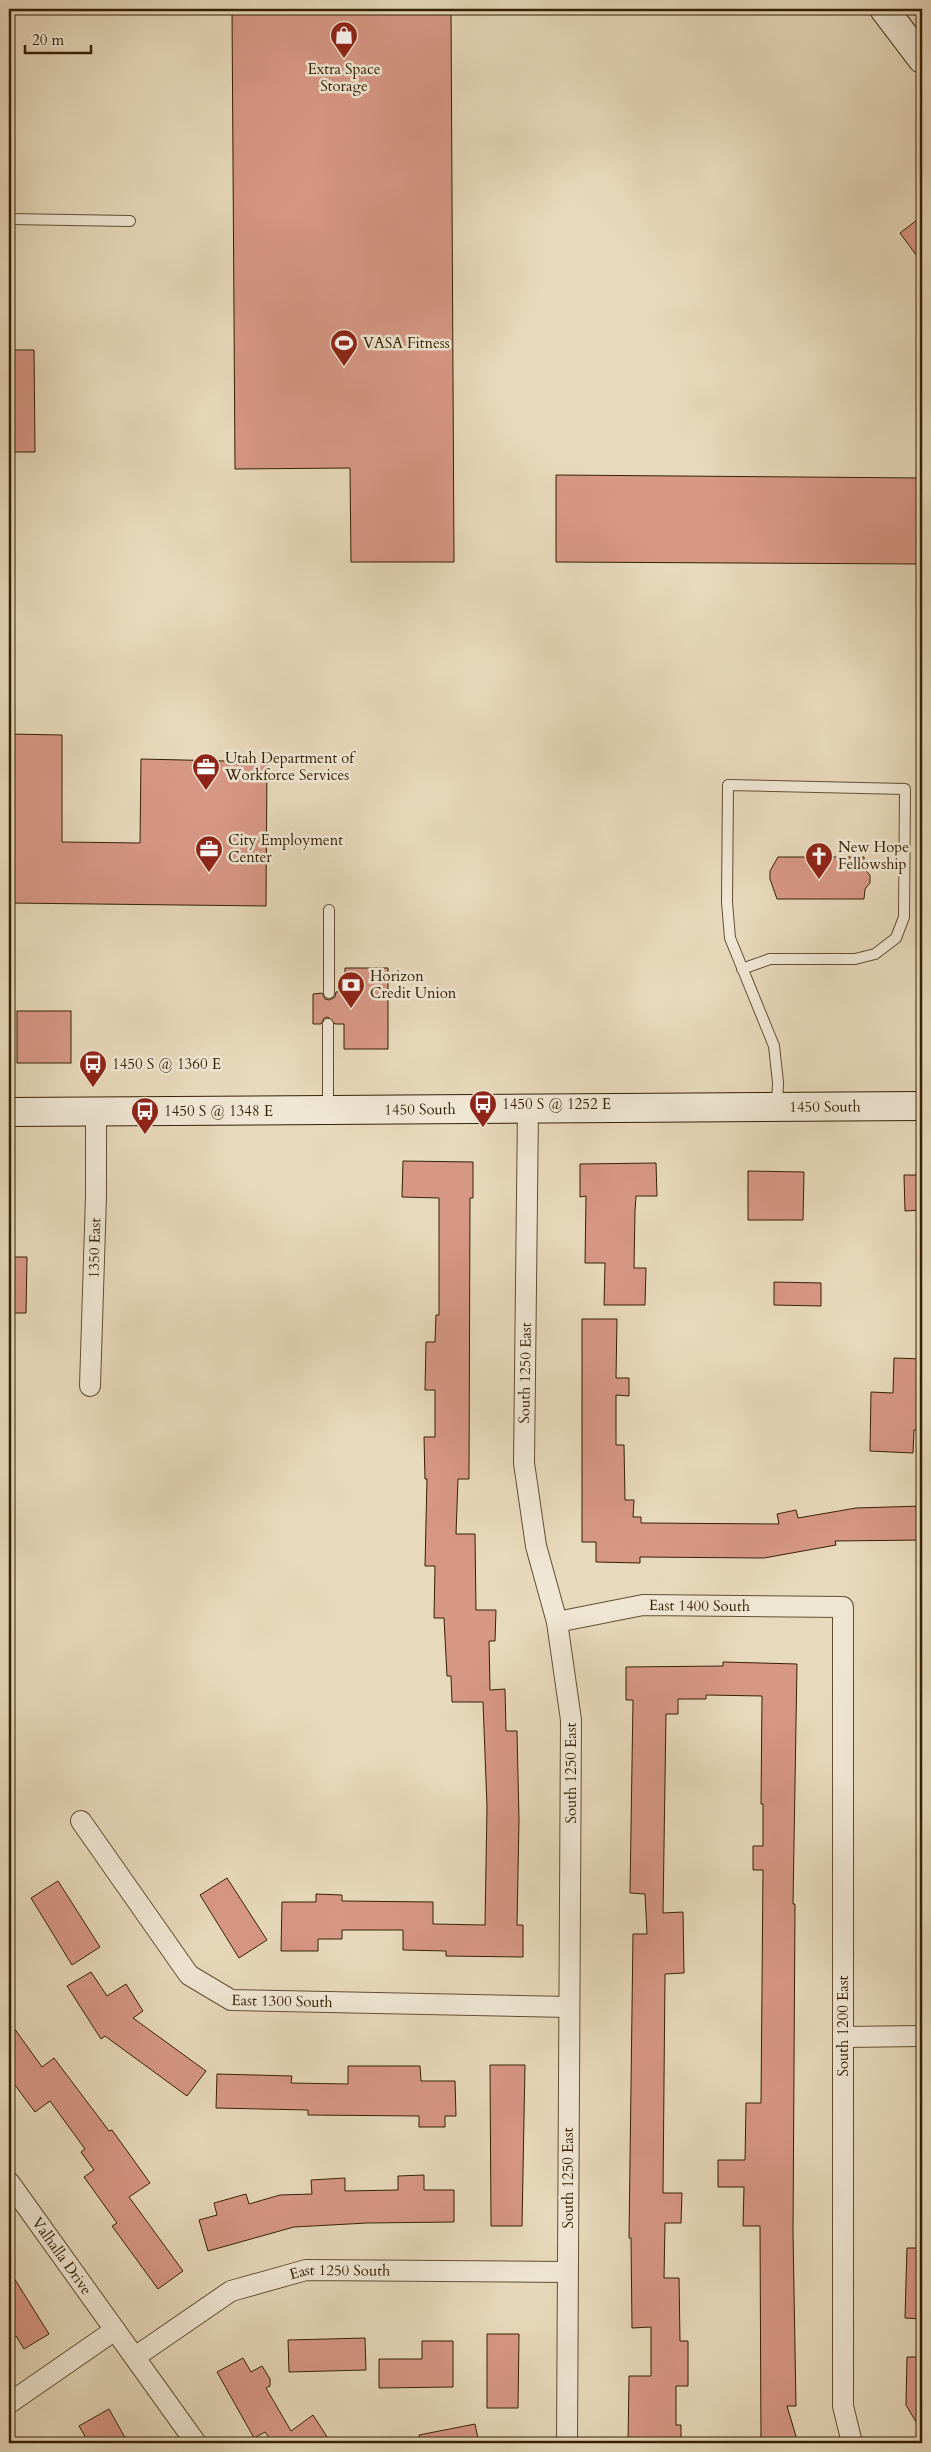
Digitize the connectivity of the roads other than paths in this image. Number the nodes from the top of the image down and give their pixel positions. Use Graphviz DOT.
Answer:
graph roads {
  1 [pos="884,9"];
  2 [pos="922,59"];
  3 [pos="9,219"];
  4 [pos="130,221"];
  5 [pos="329,910"];
  6 [pos="742,970"];
  7 [pos="329,993"];
  8 [pos="328,1024"];
  9 [pos="922,1106"];
  10 [pos="778,1107"];
  11 [pos="528,1108"];
  12 [pos="328,1110"];
  13 [pos="96,1111"];
  14 [pos="9,1112"];
  15 [pos="90,1386"];
  16 [pos="843,1607"];
  17 [pos="557,1622"];
  18 [pos="81,1821"];
  19 [pos="569,2006"];
  20 [pos="922,2036"];
  21 [pos="843,2037"];
  22 [pos="9,2182"];
  23 [pos="567,2272"];
  24 [pos="115,2330"];
  25 [pos="135,2358"];
  26 [pos="11,2402"];
  27 [pos="196,2443"];
  28 [pos="567,2443"];
  29 [pos="852,2443"];
  1 -- 2 [label="street"];
  3 -- 4 [label="lane"];
  5 -- 7 [label="lane"];
  6 -- 6 [label="lane"];
  6 -- 10 [label="lane"];
  8 -- 12 [label="lane"];
  9 -- 10 [label="street, 1450 South"];
  10 -- 11 [label="street, 1450 South"];
  11 -- 12 [label="street, 1450 South"];
  11 -- 17 [label="street, South 1250 East"];
  12 -- 13 [label="street, 1450 South"];
  13 -- 14 [label="street, 1450 South"];
  13 -- 15 [label="street, 1350 East"];
  16 -- 17 [label="street, East 1400 South"];
  16 -- 21 [label="street, South 1200 East"];
  17 -- 19 [label="street, South 1250 East"];
  18 -- 19 [label="street, East 1300 South"];
  19 -- 23 [label="street, South 1250 East"];
  20 -- 21 [label="street"];
  21 -- 29 [label="street, South 1200 East"];
  22 -- 24 [label="street, Valhalla Drive"];
  23 -- 25 [label="street, East 1250 South"];
  23 -- 28 [label="street, South 1250 East"];
  24 -- 25 [label="street, Valhalla Drive"];
  24 -- 26 [label="street"];
  25 -- 27 [label="street, Valhalla Drive"];
}
